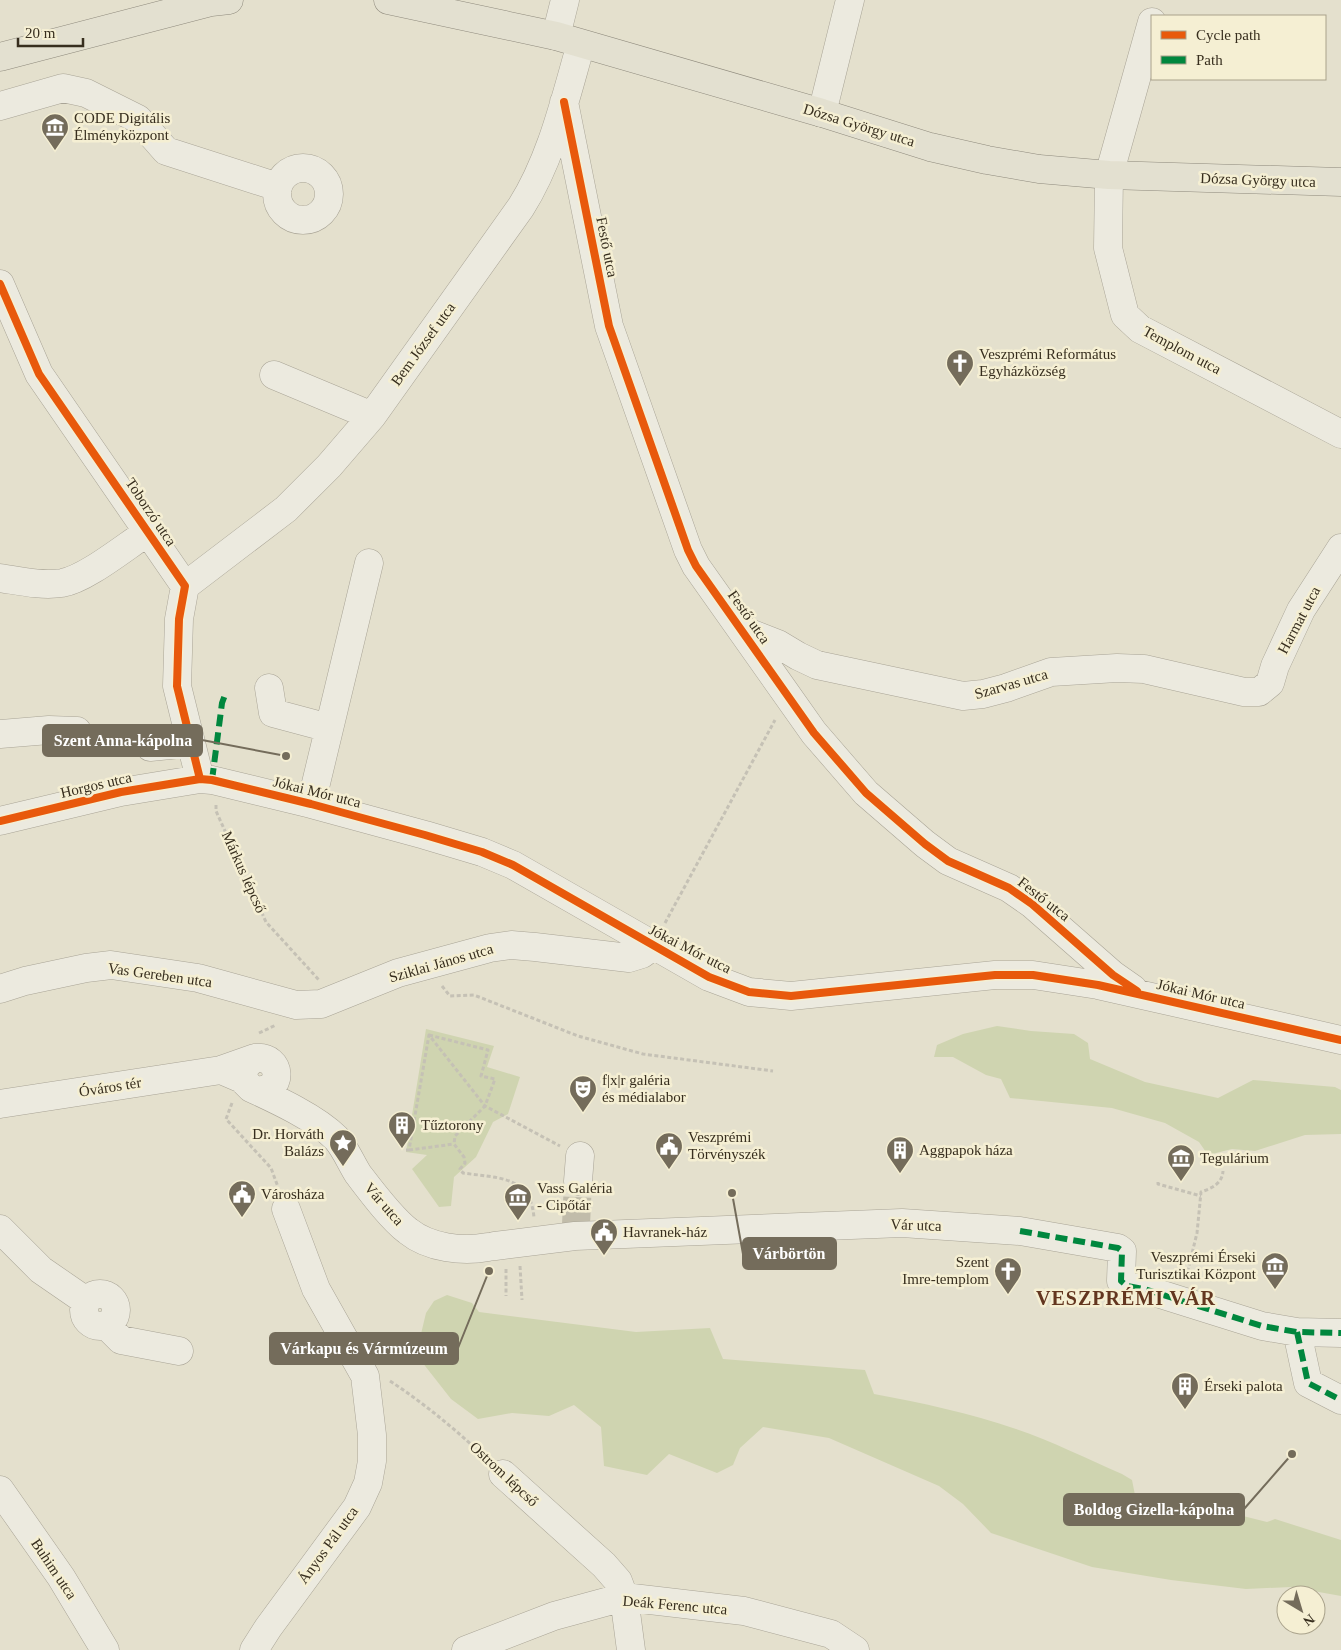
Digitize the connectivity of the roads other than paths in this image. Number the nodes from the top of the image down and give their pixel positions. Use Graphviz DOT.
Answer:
graph roads {
  1 [pos="229,0"];
  2 [pos="388,0"];
  3 [pos="565,0"];
  4 [pos="850,0"];
  5 [pos="1159,0"];
  6 [pos="192,4"];
  7 [pos="1154,15"];
  8 [pos="1151,26"];
  9 [pos="569,40"];
  10 [pos="0,57"];
  11 [pos="564,102"];
  12 [pos="0,106"];
  13 [pos="822,113"];
  14 [pos="1109,175"];
  15 [pos="1341,182"];
  16 [pos="278,187"];
  17 [pos="0,284"];
  18 [pos="274,375"];
  19 [pos="372,416"];
  20 [pos="1341,434"];
  21 [pos="148,532"];
  22 [pos="1341,548"];
  23 [pos="370,564"];
  24 [pos="0,578"];
  25 [pos="185,586"];
  26 [pos="742,630"];
  27 [pos="269,688"];
  28 [pos="1259,692"];
  29 [pos="329,728"];
  30 [pos="77,731"];
  31 [pos="0,734"];
  32 [pos="190,742"];
  33 [pos="150,747"];
  34 [pos="200,779"];
  35 [pos="311,804"];
  36 [pos="0,821"];
  37 [pos="653,946"];
  38 [pos="0,989"];
  39 [pos="1141,994"];
  40 [pos="321,1004"];
  41 [pos="1341,1040"];
  42 [pos="0,1104"];
  43 [pos="346,1156"];
  44 [pos="286,1209"];
  45 [pos="0,1229"];
  46 [pos="1296,1332"];
  47 [pos="1341,1333"];
  48 [pos="179,1351"];
  49 [pos="1341,1400"];
  50 [pos="503,1474"];
  51 [pos="0,1490"];
  52 [pos="624,1597"];
  53 [pos="105,1650"];
  54 [pos="254,1650"];
  55 [pos="466,1650"];
  56 [pos="631,1650"];
  57 [pos="855,1650"];
  1 -- 6 [label="main road"];
  2 -- 9 [label="main road, Dózsa György utca"];
  3 -- 9 [label="street, Bem József utca"];
  4 -- 13 [label="street"];
  5 -- 7 [label="street"];
  6 -- 10 [label="main road"];
  8 -- 14 [label="street, Templom utca"];
  9 -- 11 [label="street, Bem József utca"];
  9 -- 13 [label="main road, Dózsa György utca"];
  11 -- 19 [label="street, Bem József utca"];
  11 -- 26 [label="street, Festő utca"];
  12 -- 16 [label="street"];
  13 -- 14 [label="main road, Dózsa György utca"];
  14 -- 15 [label="main road, Dózsa György utca"];
  14 -- 20 [label="street, Templom utca"];
  17 -- 21 [label="street, Toborzó utca"];
  18 -- 19 [label="street"];
  19 -- 25 [label="street, Bem József utca"];
  21 -- 24 [label="street"];
  21 -- 25 [label="street, Toborzó utca"];
  22 -- 28 [label="street, Harmat utca"];
  23 -- 29 [label="street"];
  25 -- 32 [label="street"];
  26 -- 28 [label="street, Szarvas utca"];
  26 -- 39 [label="street, Festő utca"];
  27 -- 29 [label="street"];
  29 -- 35 [label="street"];
  30 -- 31 [label="street"];
  32 -- 33 [label="street"];
  32 -- 34 [label="street"];
  34 -- 35 [label="street, Jókai Mór utca"];
  34 -- 36 [label="street, Horgos utca"];
  35 -- 37 [label="street, Jókai Mór utca"];
  37 -- 39 [label="street, Jókai Mór utca"];
  37 -- 40 [label="street, Sziklai János utca"];
  38 -- 40 [label="street, Vas Gereben utca"];
  39 -- 41 [label="street, Jókai Mór utca"];
  42 -- 43 [label="street, Óváros tér"];
  43 -- 46 [label="street, Vár utca"];
  44 -- 54 [label="street, Ányos Pál utca"];
  45 -- 48 [label="street"];
  46 -- 47 [label="street, Vár utca"];
  46 -- 49 [label="street"];
  50 -- 52 [label="street, Ostrom lépcső"];
  51 -- 53 [label="street, Buhim utca"];
  52 -- 55 [label="street, Deák Ferenc utca"];
  52 -- 56 [label="street, Ostrom lépcső"];
  52 -- 57 [label="street, Deák Ferenc utca"];
}
